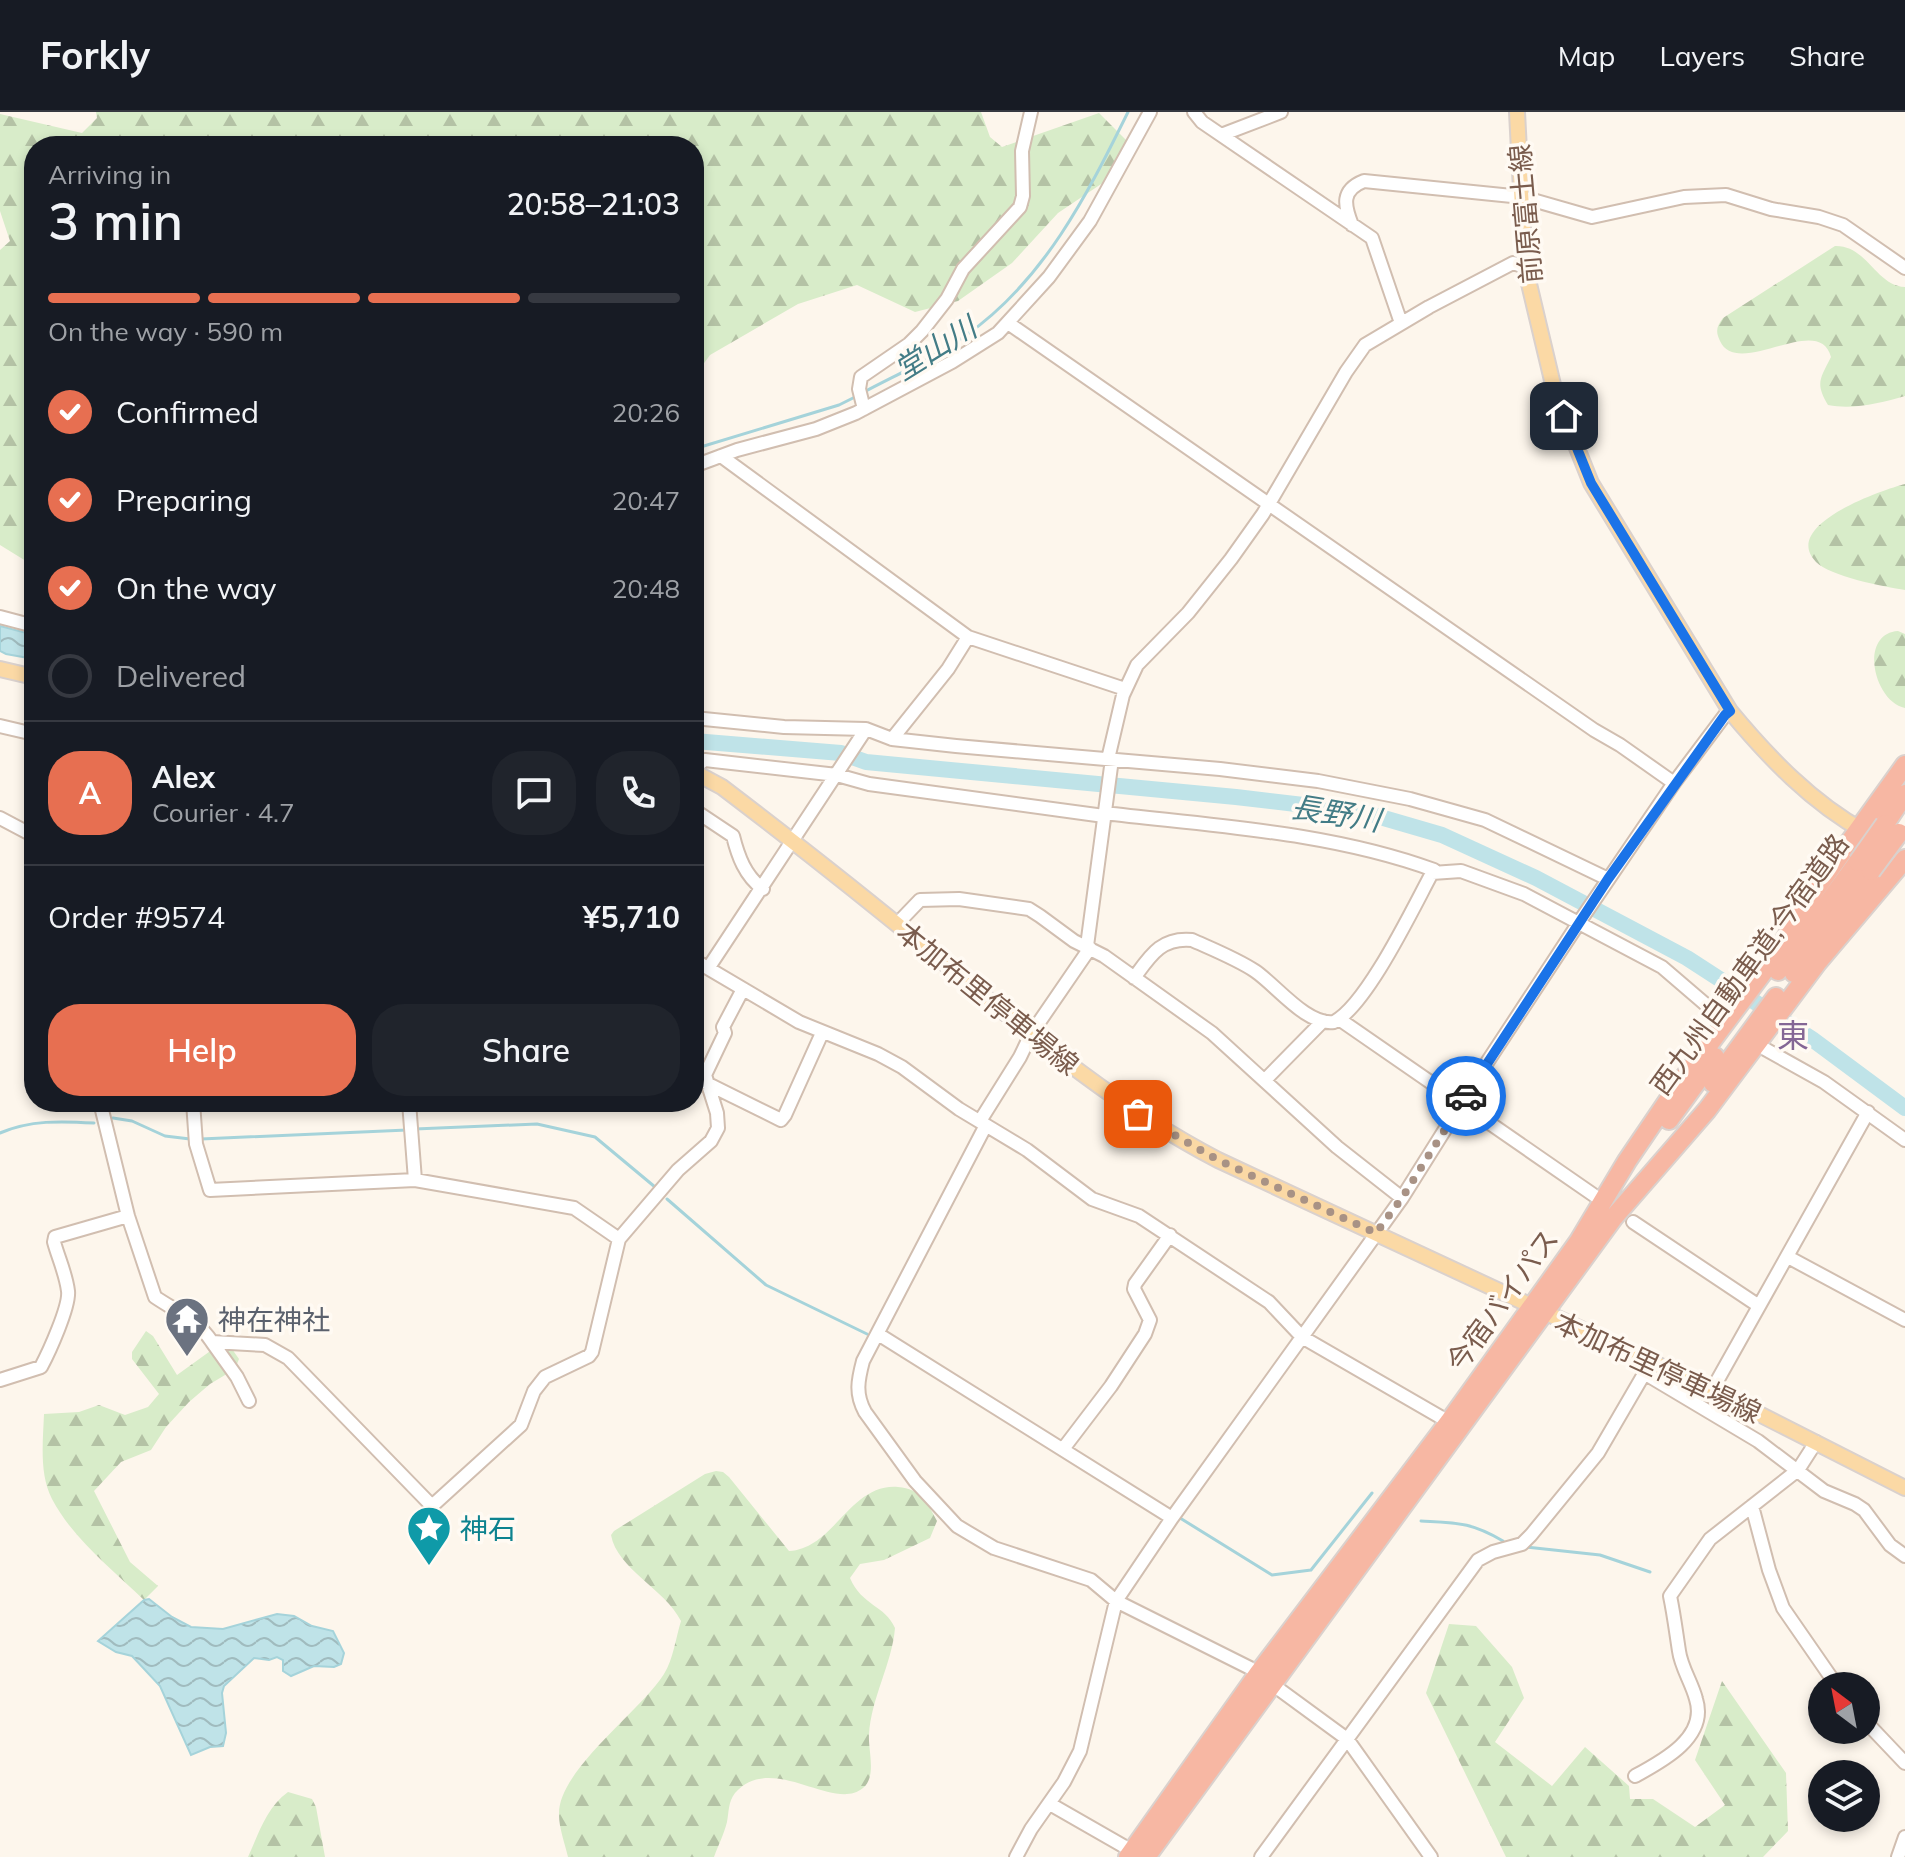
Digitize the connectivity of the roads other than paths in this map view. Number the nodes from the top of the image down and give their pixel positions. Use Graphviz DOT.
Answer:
graph roads {
  1 [pos="1031,112"];
  2 [pos="1150,112"];
  3 [pos="1194,112"];
  4 [pos="1281,112"];
  5 [pos="1517,112"];
  6 [pos="1221,135"];
  7 [pos="1522,197"];
  8 [pos="1352,225"];
  9 [pos="1525,267"];
  10 [pos="1905,268"];
  11 [pos="1008,323"];
  12 [pos="1401,323"];
  13 [pos="864,409"];
  14 [pos="721,456"];
  15 [pos="704,462"];
  16 [pos="1268,505"];
  17 [pos="0,617"];
  18 [pos="24,623"];
  19 [pos="968,637"];
  20 [pos="0,669"];
  21 [pos="24,675"];
  22 [pos="1125,689"];
  23 [pos="1730,711"];
  24 [pos="704,719"];
  25 [pos="0,726"];
  26 [pos="24,732"];
  27 [pos="864,733"];
  28 [pos="892,739"];
  29 [pos="1111,760"];
  30 [pos="704,761"];
  31 [pos="1905,765"];
  32 [pos="837,773"];
  33 [pos="704,776"];
  34 [pos="1674,783"];
  35 [pos="1905,794"];
  36 [pos="1105,812"];
  37 [pos="704,817"];
  38 [pos="0,818"];
  39 [pos="1896,827"];
  40 [pos="1859,829"];
  41 [pos="24,831"];
  42 [pos="792,841"];
  43 [pos="1905,857"];
  44 [pos="1432,873"];
  45 [pos="1608,879"];
  46 [pos="763,889"];
  47 [pos="1580,921"];
  48 [pos="897,924"];
  49 [pos="1089,947"];
  50 [pos="704,965"];
  51 [pos="709,967"];
  52 [pos="1134,978"];
  53 [pos="1777,985"];
  54 [pos="743,989"];
  55 [pos="1339,1019"];
  56 [pos="1323,1021"];
  57 [pos="1746,1026"];
  58 [pos="822,1033"];
  59 [pos="1031,1034"];
  60 [pos="1265,1080"];
  61 [pos="706,1085"];
  62 [pos="1461,1104"];
  63 [pos="102,1112"];
  64 [pos="194,1112"];
  65 [pos="410,1112"];
  66 [pos="1868,1112"];
  67 [pos="983,1123"];
  68 [pos="1905,1140"];
  69 [pos="1642,1170"];
  70 [pos="415,1180"];
  71 [pos="1595,1196"];
  72 [pos="1402,1198"];
  73 [pos="128,1216"];
  74 [pos="1614,1217"];
  75 [pos="1633,1222"];
  76 [pos="1376,1233"];
  77 [pos="1170,1235"];
  78 [pos="619,1239"];
  79 [pos="1579,1241"];
  80 [pos="1788,1257"];
  81 [pos="1759,1306"];
  82 [pos="1538,1310"];
  83 [pos="1905,1320"];
  84 [pos="878,1334"];
  85 [pos="1302,1337"];
  86 [pos="212,1342"];
  87 [pos="1647,1367"];
  88 [pos="0,1380"];
  89 [pos="1712,1390"];
  90 [pos="249,1401"];
  91 [pos="1449,1422"];
  92 [pos="1816,1442"];
  93 [pos="1063,1449"];
  94 [pos="1798,1470"];
  95 [pos="1905,1488"];
  96 [pos="1752,1506"];
  97 [pos="1172,1518"];
  98 [pos="1905,1556"];
  99 [pos="1116,1601"];
  100 [pos="1827,1672"];
  101 [pos="1265,1679"];
  102 [pos="1880,1737"];
  103 [pos="1347,1739"];
  104 [pos="1905,1763"];
  105 [pos="1635,1776"];
  106 [pos="1050,1804"];
  107 [pos="1905,1837"];
  108 [pos="1135,1855"];
  109 [pos="1016,1857"];
  110 [pos="1261,1857"];
  111 [pos="1431,1857"];
  112 [pos="1898,1857"];
  1 -- 13 [label="street"];
  2 -- 11 [label="street"];
  3 -- 6 [label="street"];
  4 -- 6 [label="street"];
  5 -- 7 [label="main road, 前原富士線"];
  6 -- 8 [label="street"];
  7 -- 8 [label="street"];
  7 -- 9 [label="main road, 前原富士線"];
  7 -- 10 [label="street"];
  8 -- 12 [label="street"];
  9 -- 12 [label="street"];
  9 -- 23 [label="main road, 前原富士線"];
  11 -- 13 [label="street"];
  11 -- 16 [label="street"];
  12 -- 16 [label="street"];
  13 -- 14 [label="street"];
  14 -- 15 [label="street"];
  14 -- 19 [label="street"];
  16 -- 22 [label="street"];
  16 -- 34 [label="street"];
  17 -- 18 [label="street"];
  19 -- 22 [label="street"];
  19 -- 28 [label="street"];
  20 -- 21 [label="main road"];
  22 -- 29 [label="street"];
  23 -- 34 [label="street"];
  23 -- 40 [label="main road, 前原富士線"];
  24 -- 27 [label="street"];
  25 -- 26 [label="street"];
  27 -- 28 [label="street"];
  27 -- 32 [label="street"];
  28 -- 29 [label="street"];
  29 -- 36 [label="street"];
  29 -- 45 [label="street"];
  30 -- 32 [label="street"];
  31 -- 40 [label="highway, 今宿バイパス"];
  32 -- 36 [label="street"];
  32 -- 42 [label="street"];
  33 -- 42 [label="main road, 本加布里停車場線"];
  34 -- 45 [label="street"];
  35 -- 39 [label="highway, 西九州自動車道;今宿道路"];
  36 -- 44 [label="street"];
  36 -- 49 [label="street"];
  37 -- 46 [label="street"];
  38 -- 41 [label="street"];
  39 -- 53 [label="highway, 西九州自動車道;今宿道路, bridge"];
  40 -- 43 [label="main road, 前原富士線"];
  40 -- 53 [label="highway, 今宿バイパス"];
  42 -- 46 [label="street"];
  42 -- 48 [label="main road, 本加布里停車場線"];
  43 -- 53 [label="highway, 今宿バイパス"];
  44 -- 47 [label="street"];
  44 -- 55 [label="street"];
  45 -- 47 [label="street"];
  46 -- 51 [label="street"];
  47 -- 57 [label="street"];
  47 -- 62 [label="street"];
  48 -- 49 [label="street"];
  48 -- 59 [label="main road, 本加布里停車場線"];
  49 -- 52 [label="street"];
  49 -- 59 [label="street"];
  50 -- 51 [label="street"];
  51 -- 54 [label="street"];
  52 -- 56 [label="street"];
  52 -- 60 [label="street"];
  53 -- 57 [label="highway, 今宿バイパス"];
  53 -- 57 [label="highway, 今宿バイパス"];
  54 -- 58 [label="street"];
  54 -- 61 [label="street"];
  55 -- 56 [label="street"];
  55 -- 62 [label="street"];
  56 -- 60 [label="street"];
  57 -- 66 [label="street"];
  57 -- 69 [label="highway, 西九州自動車道;今宿道路"];
  57 -- 74 [label="highway, 今宿バイパス"];
  57 -- 79 [label="highway, 今宿バイパス"];
  58 -- 61 [label="street"];
  58 -- 67 [label="street"];
  59 -- 67 [label="street"];
  59 -- 76 [label="main road, 本加布里停車場線"];
  60 -- 72 [label="street"];
  61 -- 78 [label="street"];
  62 -- 71 [label="street"];
  62 -- 72 [label="street"];
  63 -- 73 [label="street"];
  64 -- 70 [label="street"];
  65 -- 70 [label="street"];
  66 -- 68 [label="street"];
  66 -- 80 [label="street"];
  67 -- 77 [label="street"];
  67 -- 84 [label="street"];
  69 -- 74 [label="highway"];
  69 -- 79 [label="highway"];
  70 -- 78 [label="street"];
  72 -- 76 [label="street"];
  73 -- 86 [label="street"];
  73 -- 88 [label="street"];
  74 -- 82 [label="highway, 今宿バイパス"];
  75 -- 81 [label="street"];
  76 -- 82 [label="main road, 本加布里停車場線"];
  76 -- 85 [label="street"];
  77 -- 85 [label="street"];
  77 -- 93 [label="street"];
  78 -- 86 [label="street"];
  79 -- 82 [label="highway, 今宿バイパス"];
  80 -- 81 [label="street"];
  80 -- 83 [label="street"];
  81 -- 89 [label="street"];
  82 -- 87 [label="main road, 本加布里停車場線"];
  82 -- 91 [label="highway, 今宿バイパス"];
  82 -- 101 [label="highway, 今宿バイパス"];
  84 -- 93 [label="street"];
  84 -- 99 [label="street"];
  85 -- 91 [label="street"];
  85 -- 97 [label="street"];
  86 -- 90 [label="street"];
  87 -- 89 [label="main road, 本加布里停車場線"];
  87 -- 94 [label="street"];
  87 -- 103 [label="street"];
  89 -- 92 [label="main road, 本加布里停車場線"];
  91 -- 101 [label="highway, 今宿バイパス"];
  92 -- 94 [label="street"];
  92 -- 95 [label="main road, 本加布里停車場線"];
  93 -- 97 [label="street"];
  94 -- 96 [label="street"];
  94 -- 98 [label="street"];
  96 -- 100 [label="street"];
  96 -- 105 [label="street"];
  97 -- 99 [label="street"];
  99 -- 101 [label="street"];
  99 -- 106 [label="street"];
  101 -- 103 [label="street"];
  101 -- 108 [label="highway, 今宿バイパス"];
  102 -- 104 [label="street"];
  103 -- 110 [label="street"];
  103 -- 111 [label="street"];
  106 -- 108 [label="street"];
  106 -- 109 [label="street"];
  107 -- 112 [label="street"];
}
